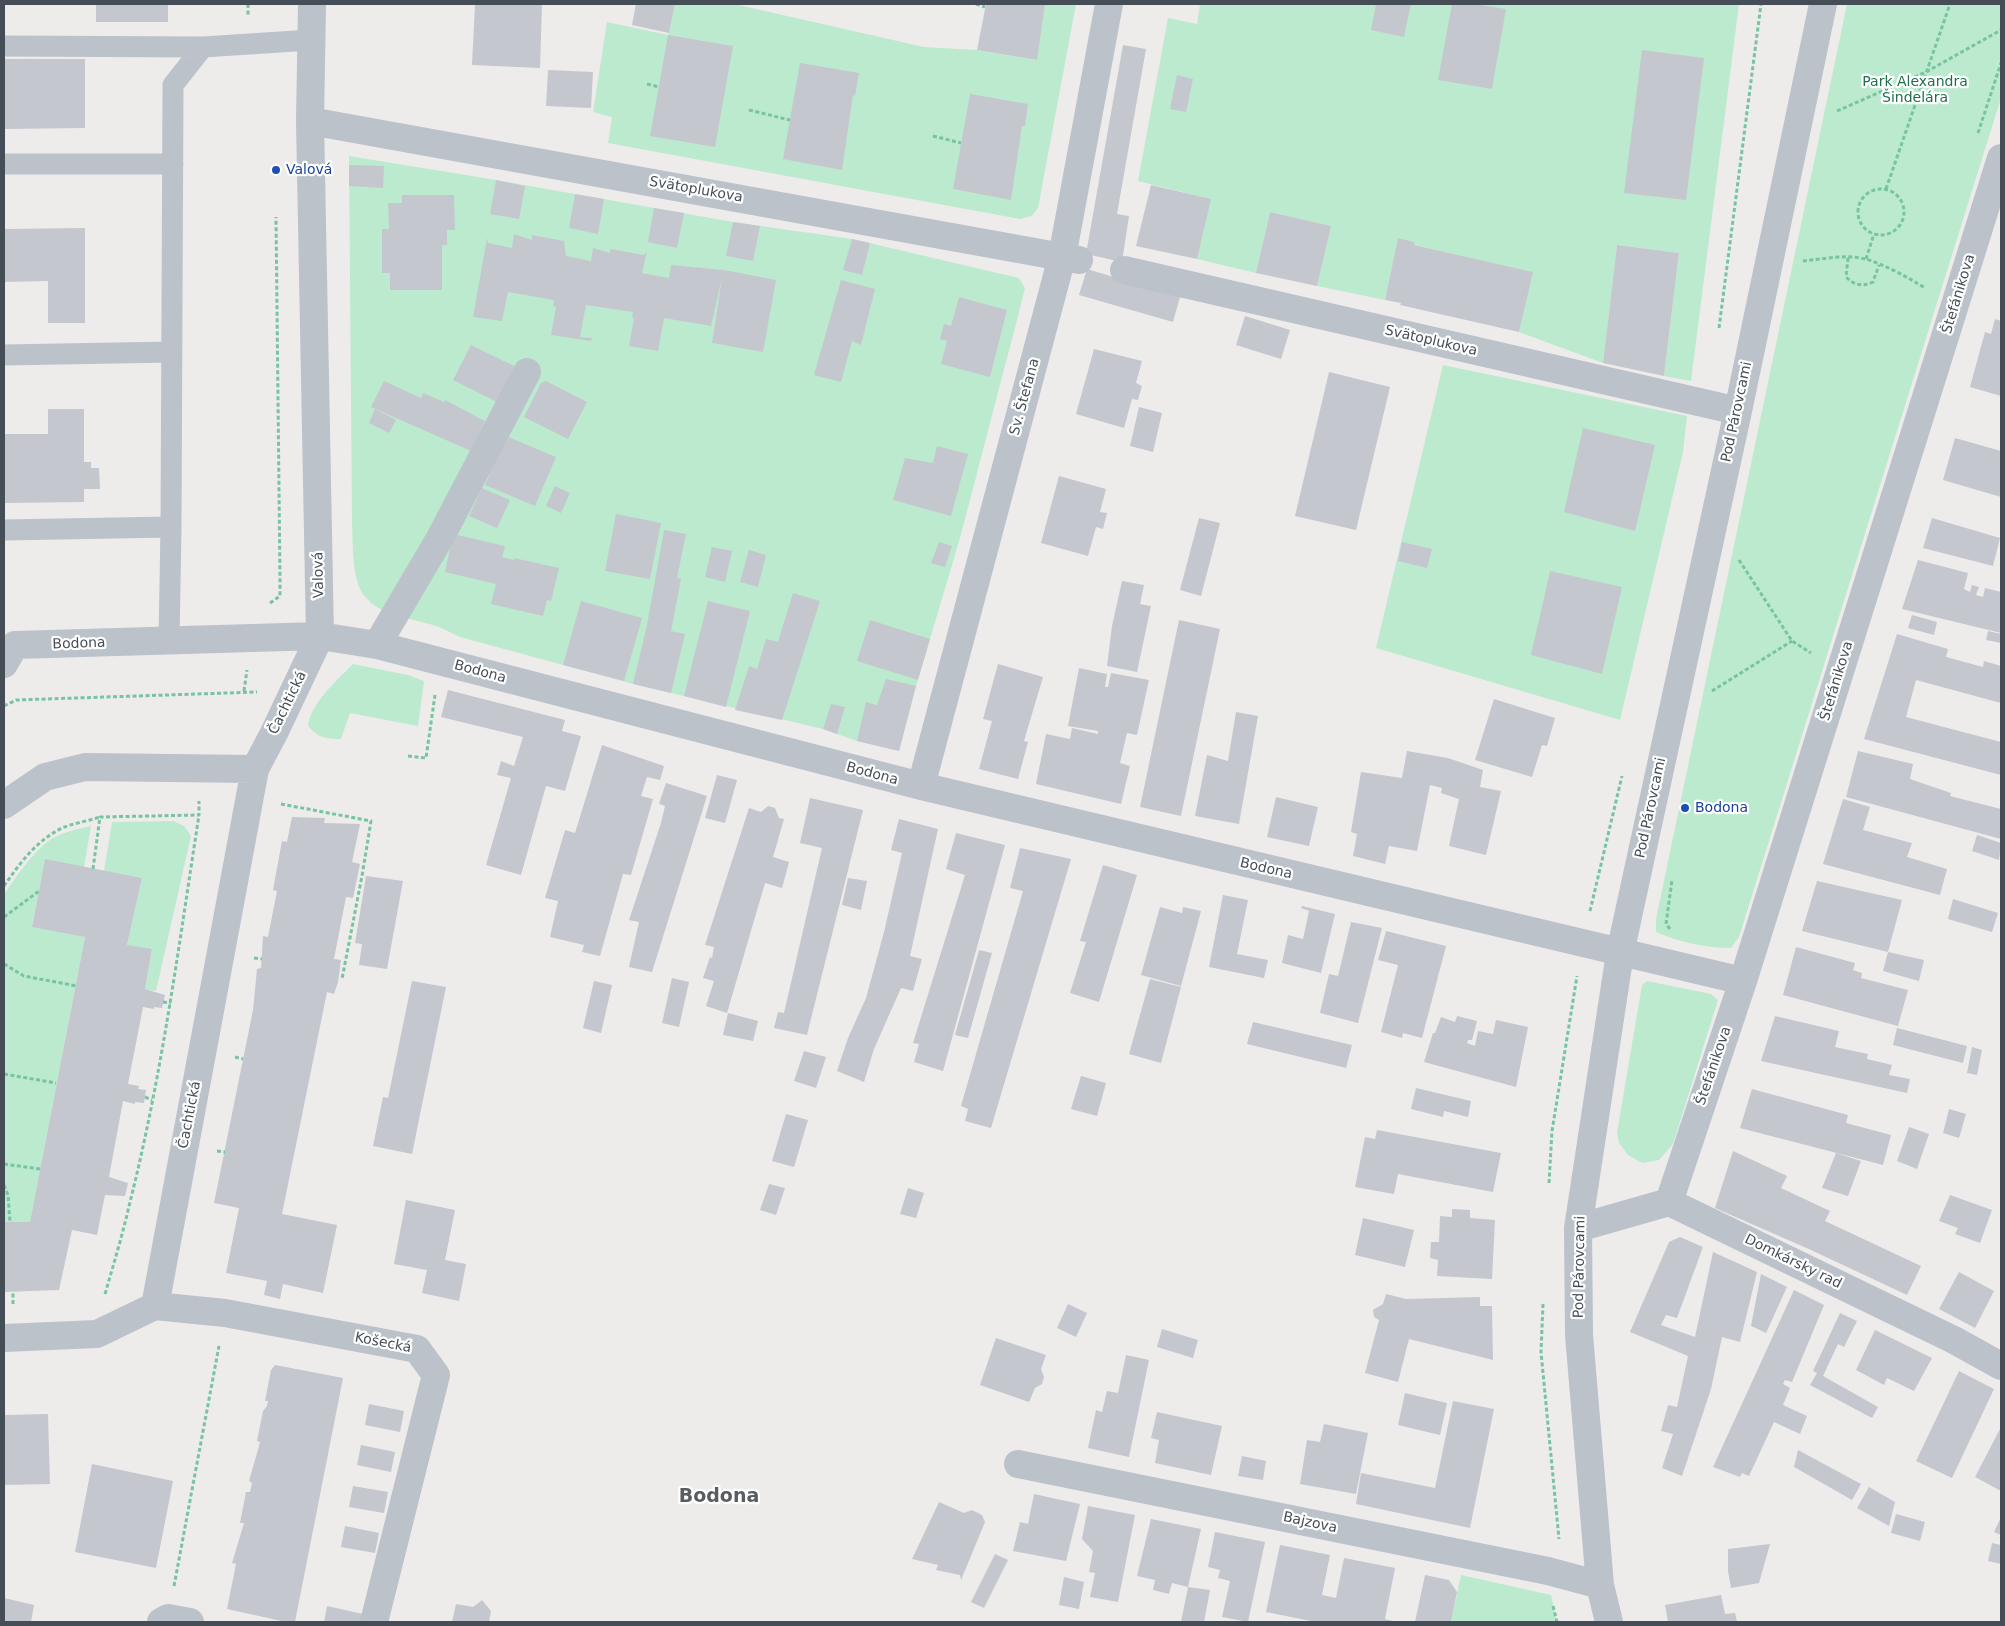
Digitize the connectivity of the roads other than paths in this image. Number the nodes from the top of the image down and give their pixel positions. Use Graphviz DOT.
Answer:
graph roads {
  1 [pos="312,4"];
  2 [pos="1110,4"];
  3 [pos="1824,4"];
  4 [pos="311,40"];
  5 [pos="4,46"];
  6 [pos="204,47"];
  7 [pos="310,121"];
  8 [pos="2001,158"];
  9 [pos="4,164"];
  10 [pos="173,164"];
  11 [pos="1072,259"];
  12 [pos="1124,270"];
  13 [pos="172,352"];
  14 [pos="4,355"];
  15 [pos="527,372"];
  16 [pos="1738,411"];
  17 [pos="171,527"];
  18 [pos="4,530"];
  19 [pos="320,636"];
  20 [pos="169,641"];
  21 [pos="377,646"];
  22 [pos="8,652"];
  23 [pos="255,769"];
  24 [pos="921,786"];
  25 [pos="4,805"];
  26 [pos="1620,953"];
  27 [pos="1743,981"];
  28 [pos="1669,1202"];
  29 [pos="1578,1228"];
  30 [pos="155,1306"];
  31 [pos="4,1338"];
  32 [pos="2001,1366"];
  33 [pos="1018,1464"];
  34 [pos="1600,1585"];
  35 [pos="374,1622"];
  36 [pos="1609,1622"];
  1 -- 4 [label="street, Valová"];
  2 -- 11 [label="street, Sv. Štefana"];
  3 -- 16 [label="street, Pod Párovcami"];
  4 -- 6 [label="lane"];
  4 -- 7 [label="street, Valová"];
  5 -- 6 [label="lane"];
  6 -- 10 [label="lane"];
  7 -- 11 [label="street, Svätoplukova"];
  7 -- 19 [label="street, Valová"];
  8 -- 27 [label="street, Štefánikova"];
  9 -- 10 [label="lane"];
  10 -- 13 [label="lane"];
  11 -- 24 [label="street, Sv. Štefana"];
  12 -- 16 [label="street, Svätoplukova"];
  13 -- 14 [label="lane"];
  13 -- 17 [label="lane"];
  15 -- 21 [label="street"];
  16 -- 26 [label="street, Pod Párovcami"];
  17 -- 18 [label="lane"];
  17 -- 20 [label="lane"];
  19 -- 20 [label="street, Bodona"];
  19 -- 21 [label="street, Bodona"];
  19 -- 23 [label="street, Čachtická"];
  20 -- 22 [label="street, Bodona"];
  21 -- 24 [label="street, Bodona"];
  23 -- 25 [label="street"];
  23 -- 30 [label="street, Čachtická"];
  24 -- 26 [label="street, Bodona"];
  26 -- 27 [label="street, Bodona"];
  26 -- 29 [label="street, Pod Párovcami"];
  27 -- 28 [label="street, Štefánikova"];
  28 -- 29 [label="street"];
  28 -- 32 [label="street, Domkársky rad"];
  29 -- 34 [label="street, Pod Párovcami"];
  30 -- 31 [label="street"];
  30 -- 35 [label="street, Košecká"];
  33 -- 34 [label="street, Bajzova"];
  34 -- 36 [label="street, Pod Párovcami"];
}
